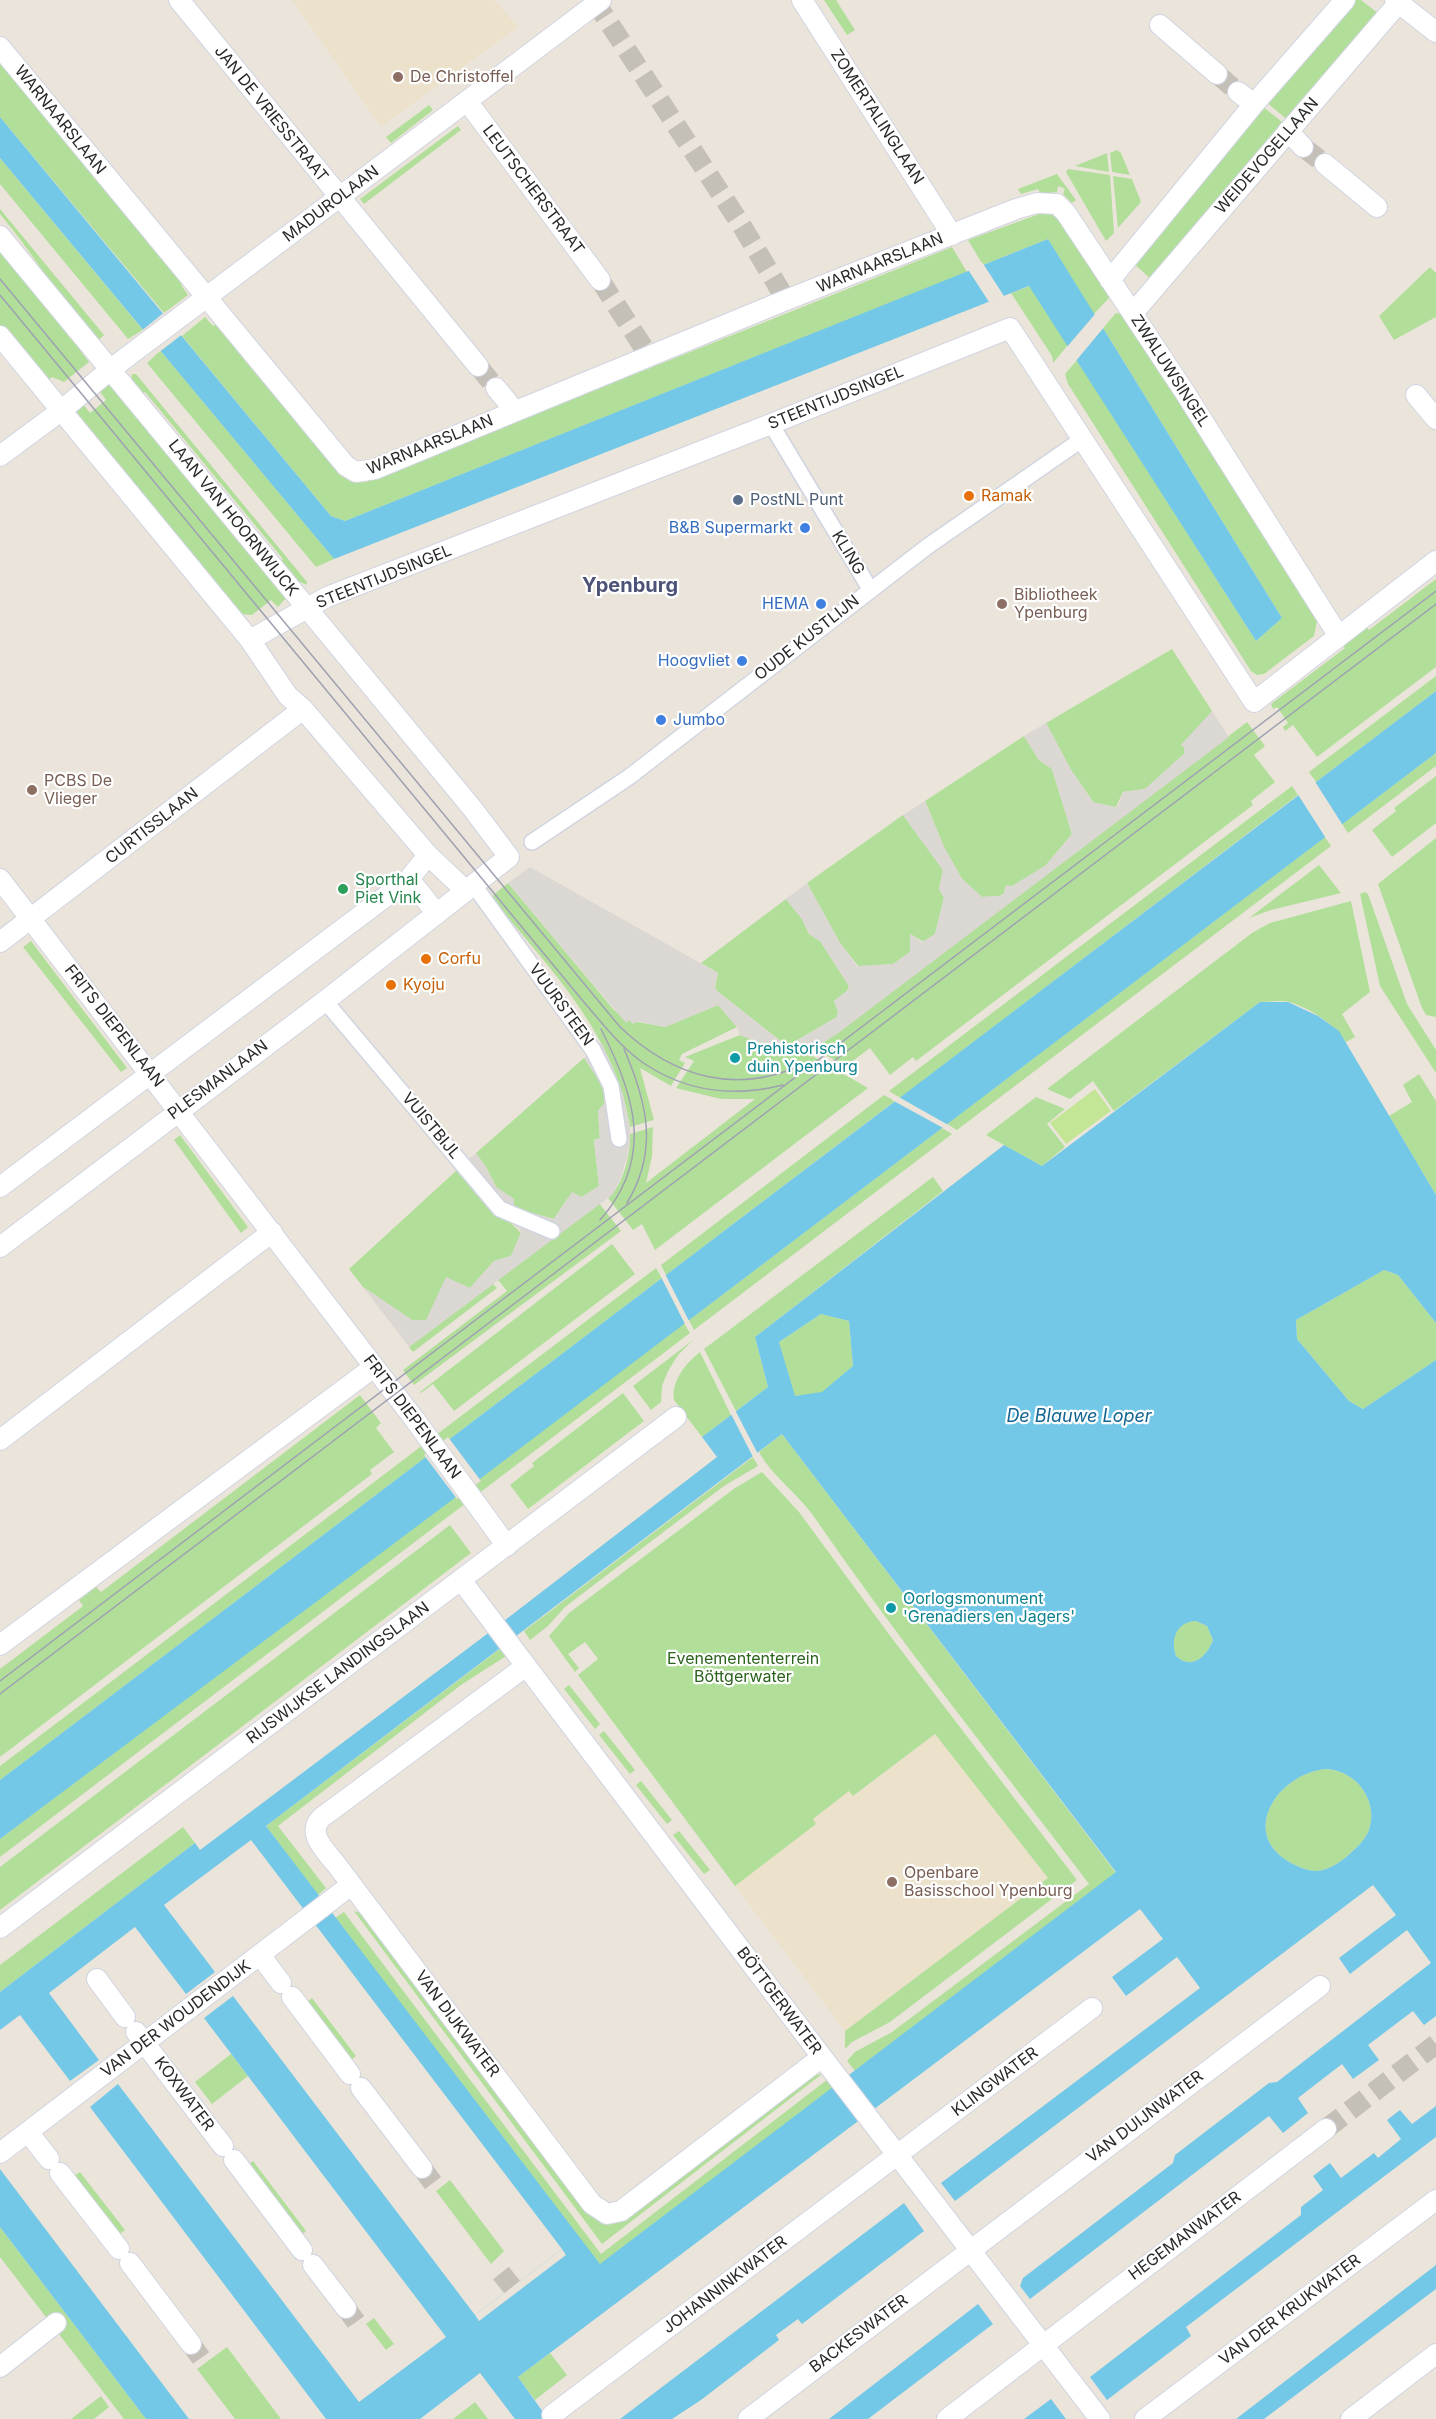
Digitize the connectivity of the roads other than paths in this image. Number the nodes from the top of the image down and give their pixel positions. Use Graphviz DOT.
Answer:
graph roads {
  1 [pos="179,0"];
  2 [pos="601,0"];
  3 [pos="802,0"];
  4 [pos="1344,0"];
  5 [pos="1398,1"];
  6 [pos="1160,25"];
  7 [pos="1436,32"];
  8 [pos="0,46"];
  9 [pos="1217,74"];
  10 [pos="1238,92"];
  11 [pos="467,101"];
  12 [pos="1254,104"];
  13 [pos="1288,131"];
  14 [pos="1303,147"];
  15 [pos="1325,164"];
  16 [pos="339,198"];
  17 [pos="1377,207"];
  18 [pos="952,235"];
  19 [pos="0,236"];
  20 [pos="600,280"];
  21 [pos="1110,280"];
  22 [pos="199,304"];
  23 [pos="1133,313"];
  24 [pos="0,336"];
  25 [pos="478,366"];
  26 [pos="111,369"];
  27 [pos="496,388"];
  28 [pos="1416,395"];
  29 [pos="62,410"];
  30 [pos="515,411"];
  31 [pos="1436,419"];
  32 [pos="771,424"];
  33 [pos="1084,438"];
  34 [pos="0,456"];
  35 [pos="1436,561"];
  36 [pos="870,589"];
  37 [pos="307,609"];
  38 [pos="1338,635"];
  39 [pos="250,640"];
  40 [pos="303,709"];
  41 [pos="532,842"];
  42 [pos="428,855"];
  43 [pos="0,879"];
  44 [pos="409,879"];
  45 [pos="469,887"];
  46 [pos="437,914"];
  47 [pos="31,918"];
  48 [pos="0,942"];
  49 [pos="325,1001"];
  50 [pos="152,1074"];
  51 [pos="178,1110"];
  52 [pos="619,1139"];
  53 [pos="0,1187"];
  54 [pos="552,1231"];
  55 [pos="272,1232"];
  56 [pos="0,1247"];
  57 [pos="374,1368"];
  58 [pos="676,1417"];
  59 [pos="0,1440"];
  60 [pos="507,1546"];
  61 [pos="461,1580"];
  62 [pos="0,1645"];
  63 [pos="526,1666"];
  64 [pos="351,1885"];
  65 [pos="0,1928"];
  66 [pos="260,1954"];
  67 [pos="97,1978"];
  68 [pos="1320,1986"];
  69 [pos="1092,2008"];
  70 [pos="135,2030"];
  71 [pos="822,2057"];
  72 [pos="1326,2128"];
  73 [pos="28,2132"];
  74 [pos="0,2153"];
  75 [pos="898,2155"];
  76 [pos="422,2168"];
  77 [pos="1436,2200"];
  78 [pos="970,2249"];
  79 [pos="346,2308"];
  80 [pos="56,2323"];
  81 [pos="191,2344"];
  82 [pos="1044,2344"];
  83 [pos="1436,2354"];
  84 [pos="0,2367"];
  85 [pos="552,2415"];
  86 [pos="748,2419"];
  87 [pos="947,2419"];
  88 [pos="1100,2419"];
  89 [pos="1145,2419"];
  90 [pos="1351,2419"];
  1 -- 16 [label="street, JAN DE VRIESSTRAAT"];
  2 -- 11 [label="street, MADUROLAAN"];
  3 -- 18 [label="street, ZOMERTALINGLAAN"];
  4 -- 12 [label="street"];
  5 -- 7 [label="street"];
  5 -- 13 [label="street, WEIDEVOGELLAAN"];
  6 -- 9 [label="street"];
  8 -- 22 [label="street, WARNAARSLAAN"];
  10 -- 12 [label="street"];
  11 -- 16 [label="street, MADUROLAAN"];
  11 -- 20 [label="street, LEUTSCHERSTRAAT"];
  12 -- 21 [label="street"];
  13 -- 14 [label="street"];
  13 -- 23 [label="street, WEIDEVOGELLAAN"];
  15 -- 17 [label="street"];
  16 -- 22 [label="street, MADUROLAAN"];
  16 -- 25 [label="street, JAN DE VRIESSTRAAT"];
  18 -- 21 [label="street, ZWALUWSINGEL"];
  18 -- 30 [label="street, WARNAARSLAAN"];
  19 -- 26 [label="street, LAAN VAN HOORNWIJCK"];
  21 -- 23 [label="street, ZWALUWSINGEL"];
  22 -- 26 [label="street, MADUROLAAN"];
  22 -- 30 [label="street, WARNAARSLAAN"];
  23 -- 38 [label="street, ZWALUWSINGEL"];
  24 -- 29 [label="street"];
  26 -- 29 [label="street, MADUROLAAN"];
  26 -- 37 [label="street, LAAN VAN HOORNWIJCK"];
  27 -- 30 [label="street"];
  28 -- 31 [label="street"];
  29 -- 34 [label="street, MADUROLAAN"];
  29 -- 39 [label="street"];
  32 -- 33 [label="street, STEENTIJDSINGEL"];
  32 -- 36 [label="street, KLING"];
  32 -- 37 [label="street, STEENTIJDSINGEL"];
  33 -- 36 [label="street, OUDE KUSTLIJN"];
  33 -- 38 [label="street, STEENTIJDSINGEL"];
  35 -- 38 [label="street"];
  36 -- 41 [label="street, OUDE KUSTLIJN"];
  37 -- 39 [label="street, STEENTIJDSINGEL"];
  37 -- 45 [label="street, LAAN VAN HOORNWIJCK"];
  39 -- 40 [label="street"];
  40 -- 42 [label="street"];
  40 -- 47 [label="street, CURTISSLAAN"];
  42 -- 44 [label="street"];
  42 -- 45 [label="street"];
  43 -- 47 [label="street, FRITS DIEPENLAAN"];
  44 -- 46 [label="street"];
  44 -- 50 [label="street"];
  45 -- 46 [label="street, PLESMANLAAN"];
  45 -- 52 [label="street, VUURSTEEN"];
  46 -- 49 [label="street, PLESMANLAAN"];
  47 -- 48 [label="street, CURTISSLAAN"];
  47 -- 50 [label="street, FRITS DIEPENLAAN"];
  49 -- 51 [label="street, PLESMANLAAN"];
  49 -- 54 [label="street, VUISTBIJL"];
  50 -- 51 [label="street, FRITS DIEPENLAAN"];
  50 -- 53 [label="street"];
  51 -- 55 [label="street, FRITS DIEPENLAAN"];
  51 -- 56 [label="street, PLESMANLAAN"];
  55 -- 57 [label="street, FRITS DIEPENLAAN"];
  55 -- 59 [label="street"];
  57 -- 60 [label="street, FRITS DIEPENLAAN"];
  57 -- 62 [label="street"];
  58 -- 60 [label="street, RIJSWIJKSE LANDINGSLAAN"];
  60 -- 61 [label="street, RIJSWIJKSE LANDINGSLAAN"];
  61 -- 63 [label="street, BÖTTGERWATER"];
  61 -- 65 [label="street, RIJSWIJKSE LANDINGSLAAN"];
  63 -- 64 [label="street, VAN DIJKWATER"];
  63 -- 71 [label="street, BÖTTGERWATER"];
  64 -- 66 [label="street, VAN DER WOUDENDIJK"];
  64 -- 71 [label="street, VAN DIJKWATER"];
  66 -- 70 [label="street, VAN DER WOUDENDIJK"];
  66 -- 76 [label="street"];
  67 -- 70 [label="street, KOXWATER"];
  68 -- 78 [label="street, VAN DUIJNWATER"];
  69 -- 75 [label="street, KLINGWATER"];
  70 -- 73 [label="street, VAN DER WOUDENDIJK"];
  70 -- 79 [label="street, KOXWATER"];
  71 -- 75 [label="street, BÖTTGERWATER"];
  72 -- 82 [label="street, HEGEMANWATER"];
  73 -- 74 [label="street, VAN DER WOUDENDIJK"];
  73 -- 81 [label="street"];
  75 -- 78 [label="street, BÖTTGERWATER"];
  75 -- 85 [label="street, JOHANNINKWATER"];
  77 -- 89 [label="street, VAN DER KRUKWATER"];
  78 -- 82 [label="street, BÖTTGERWATER"];
  78 -- 86 [label="street, BACKESWATER"];
  80 -- 84 [label="street"];
  82 -- 87 [label="street, HEGEMANWATER"];
  82 -- 88 [label="street, BÖTTGERWATER"];
  83 -- 90 [label="street"];
}
